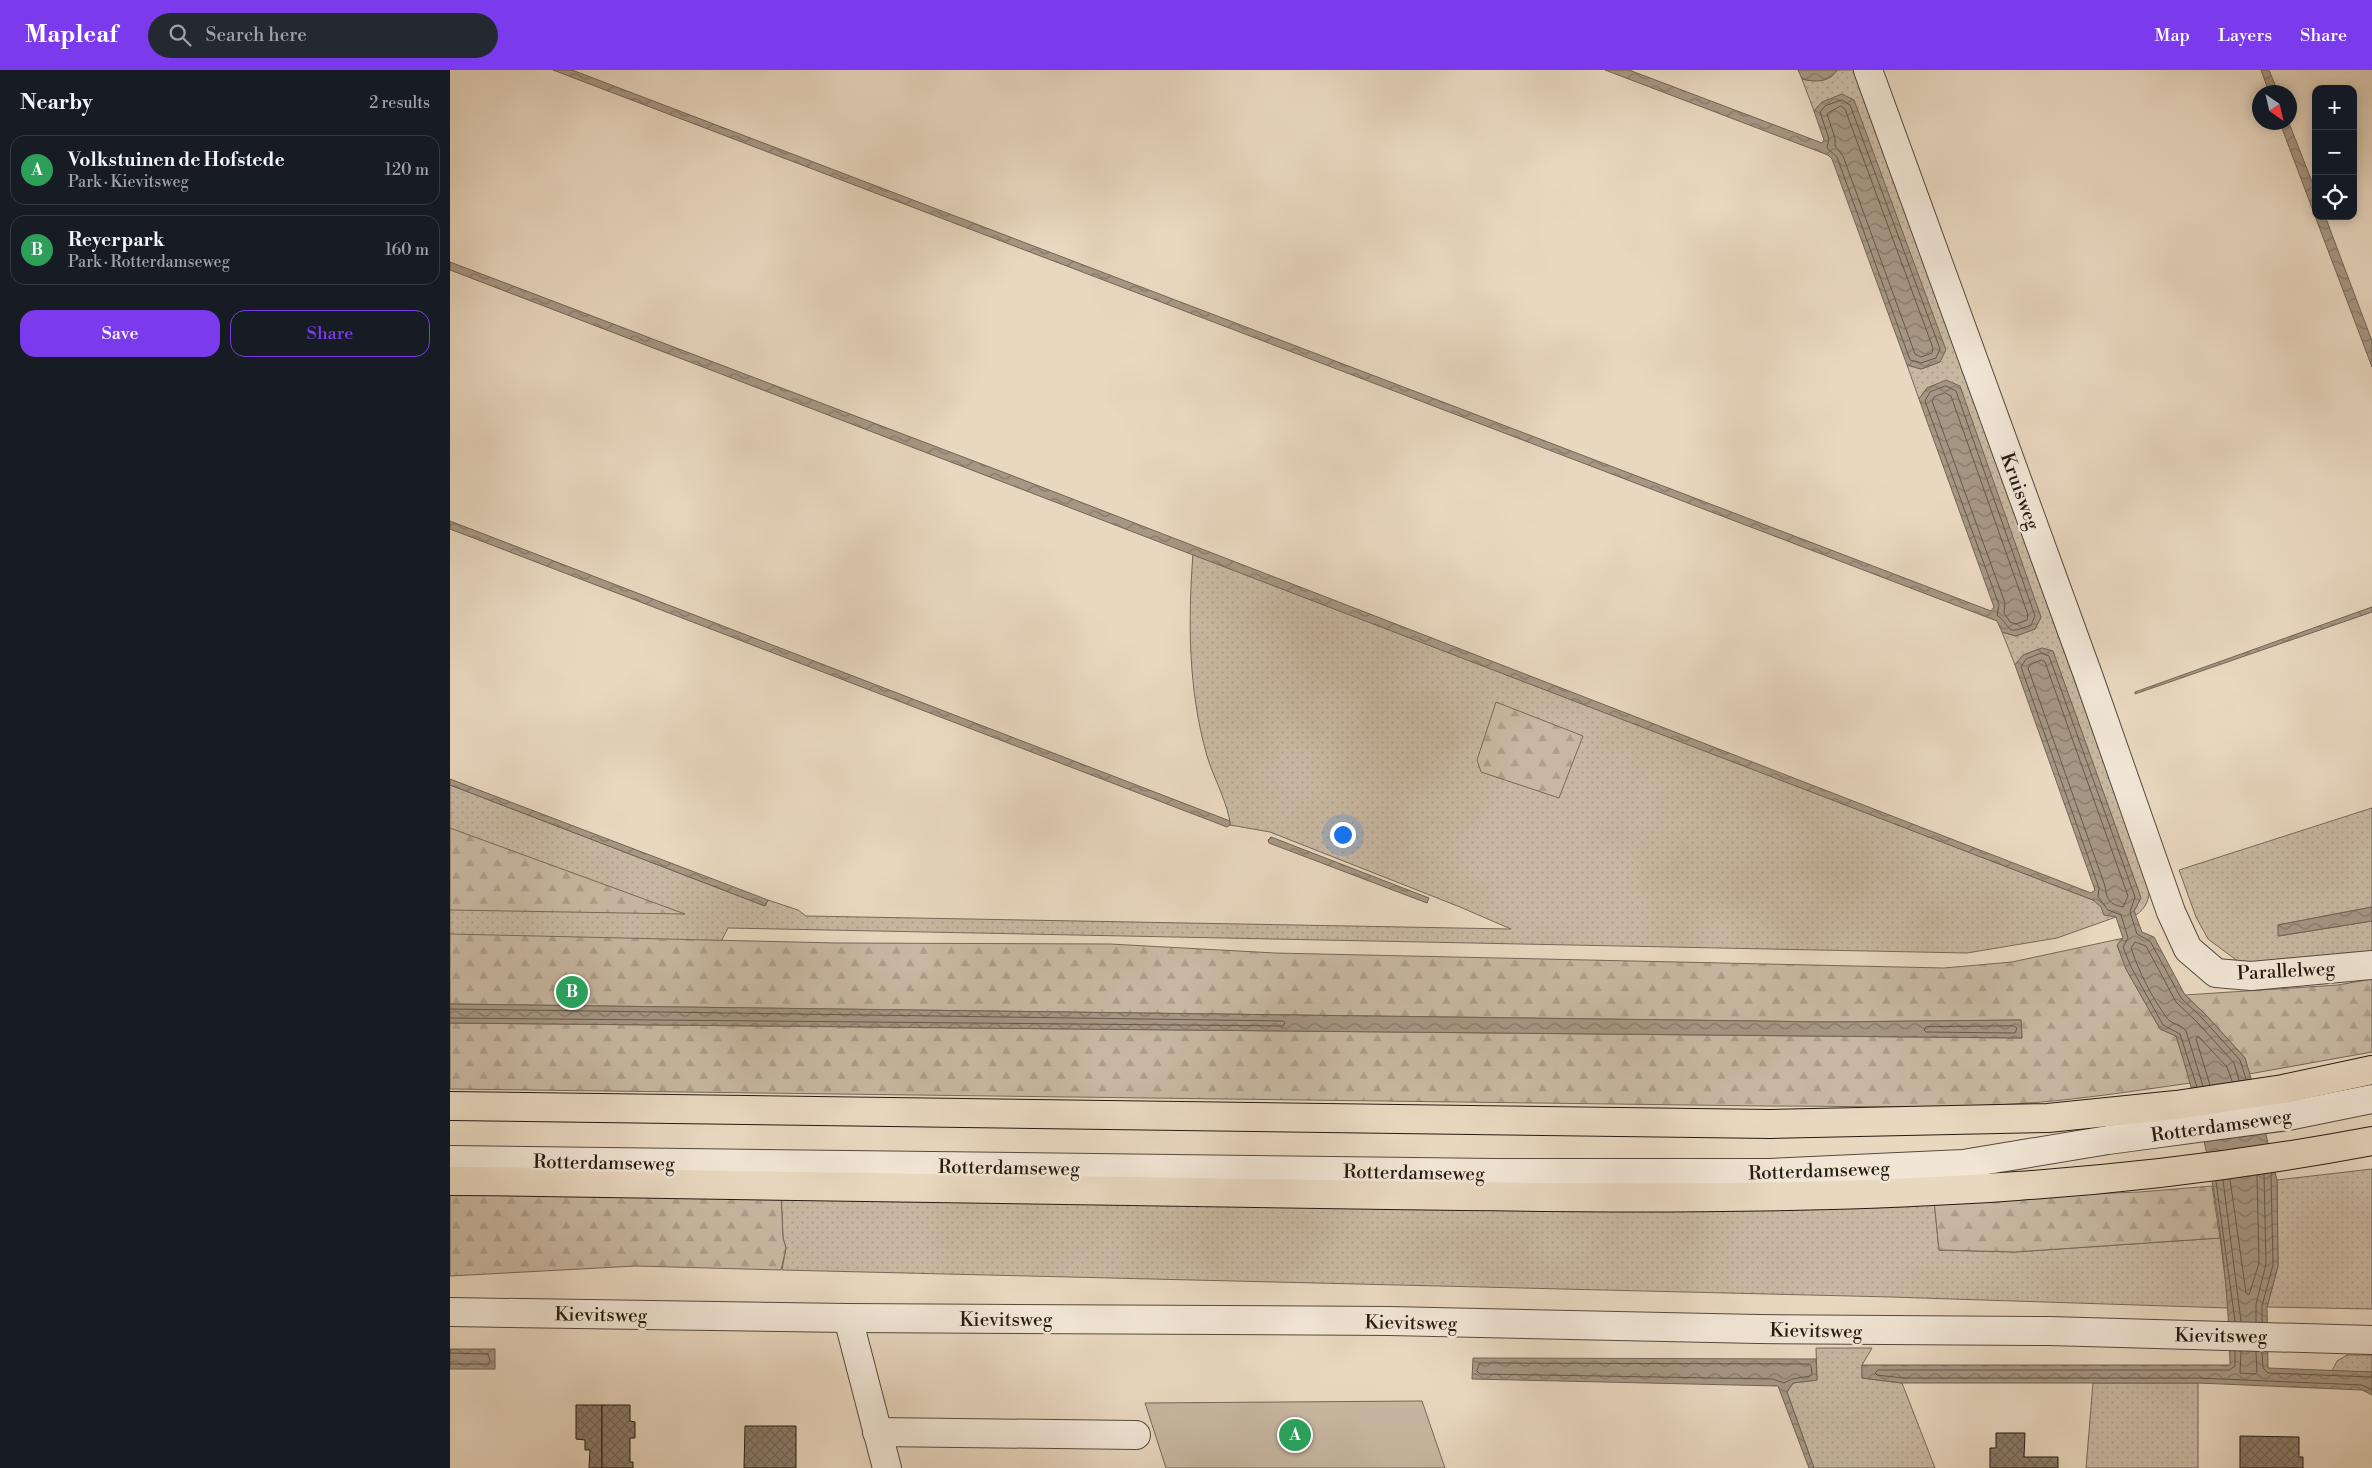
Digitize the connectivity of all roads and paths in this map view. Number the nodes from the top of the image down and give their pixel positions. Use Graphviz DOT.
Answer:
graph roads {
  1 [pos="1868,70"];
  2 [pos="2171,912"];
  3 [pos="2372,965"];
  4 [pos="2372,1070"];
  5 [pos="2372,1099"];
  6 [pos="450,1106"];
  7 [pos="2372,1141"];
  8 [pos="450,1160"];
  9 [pos="450,1181"];
  10 [pos="450,1312"];
  11 [pos="848,1318"];
  12 [pos="2372,1340"];
  13 [pos="877,1432"];
  14 [pos="1136,1435"];
  15 [pos="887,1468"];
  1 -- 2 [label="street, Kruisweg"];
  2 -- 3 [label="street, Parallelweg"];
  4 -- 6 [label="main road, Rotterdamseweg"];
  5 -- 8 [label="street, Rotterdamseweg"];
  7 -- 9 [label="main road, Rotterdamseweg"];
  10 -- 11 [label="street, Kievitsweg"];
  11 -- 12 [label="street, Kievitsweg"];
  11 -- 13 [label="street"];
  13 -- 14 [label="street"];
  13 -- 15 [label="street"];
}
